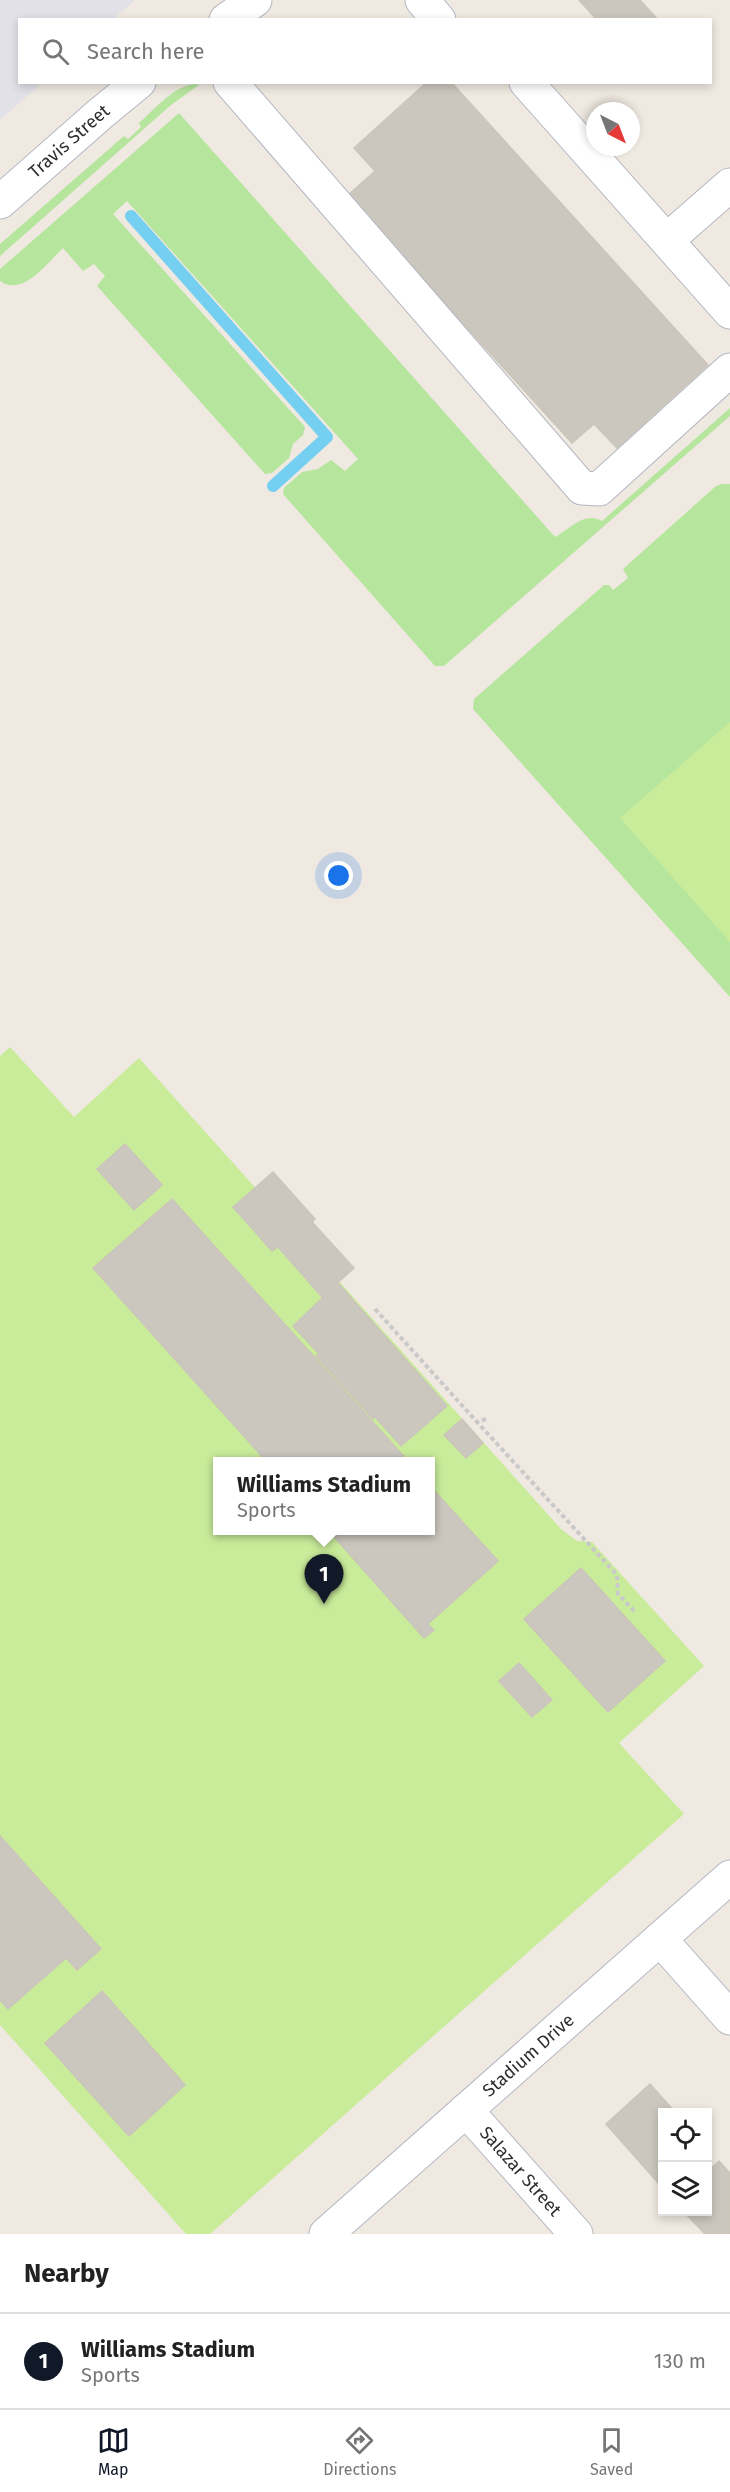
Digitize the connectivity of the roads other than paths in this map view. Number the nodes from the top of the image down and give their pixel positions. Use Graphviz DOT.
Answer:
graph roads {
  1 [pos="255,0"];
  2 [pos="422,0"];
  3 [pos="229,18"];
  4 [pos="437,18"];
  5 [pos="137,84"];
  6 [pos="232,84"];
  7 [pos="528,84"];
  8 [pos="730,185"];
  9 [pos="0,202"];
  10 [pos="667,240"];
  11 [pos="730,312"];
  12 [pos="730,370"];
  13 [pos="730,1877"];
  14 [pos="660,1939"];
  15 [pos="730,2018"];
  16 [pos="466,2110"];
  17 [pos="326,2234"];
  18 [pos="576,2234"];
  1 -- 3 [label="street"];
  2 -- 4 [label="street"];
  5 -- 9 [label="street, Travis Street"];
  6 -- 12 [label="street"];
  7 -- 10 [label="street"];
  8 -- 10 [label="street"];
  10 -- 11 [label="street"];
  13 -- 14 [label="street, Stadium Drive"];
  14 -- 15 [label="street"];
  14 -- 16 [label="street, Stadium Drive"];
  16 -- 17 [label="street, Stadium Drive"];
  16 -- 18 [label="street, Salazar Street"];
}
